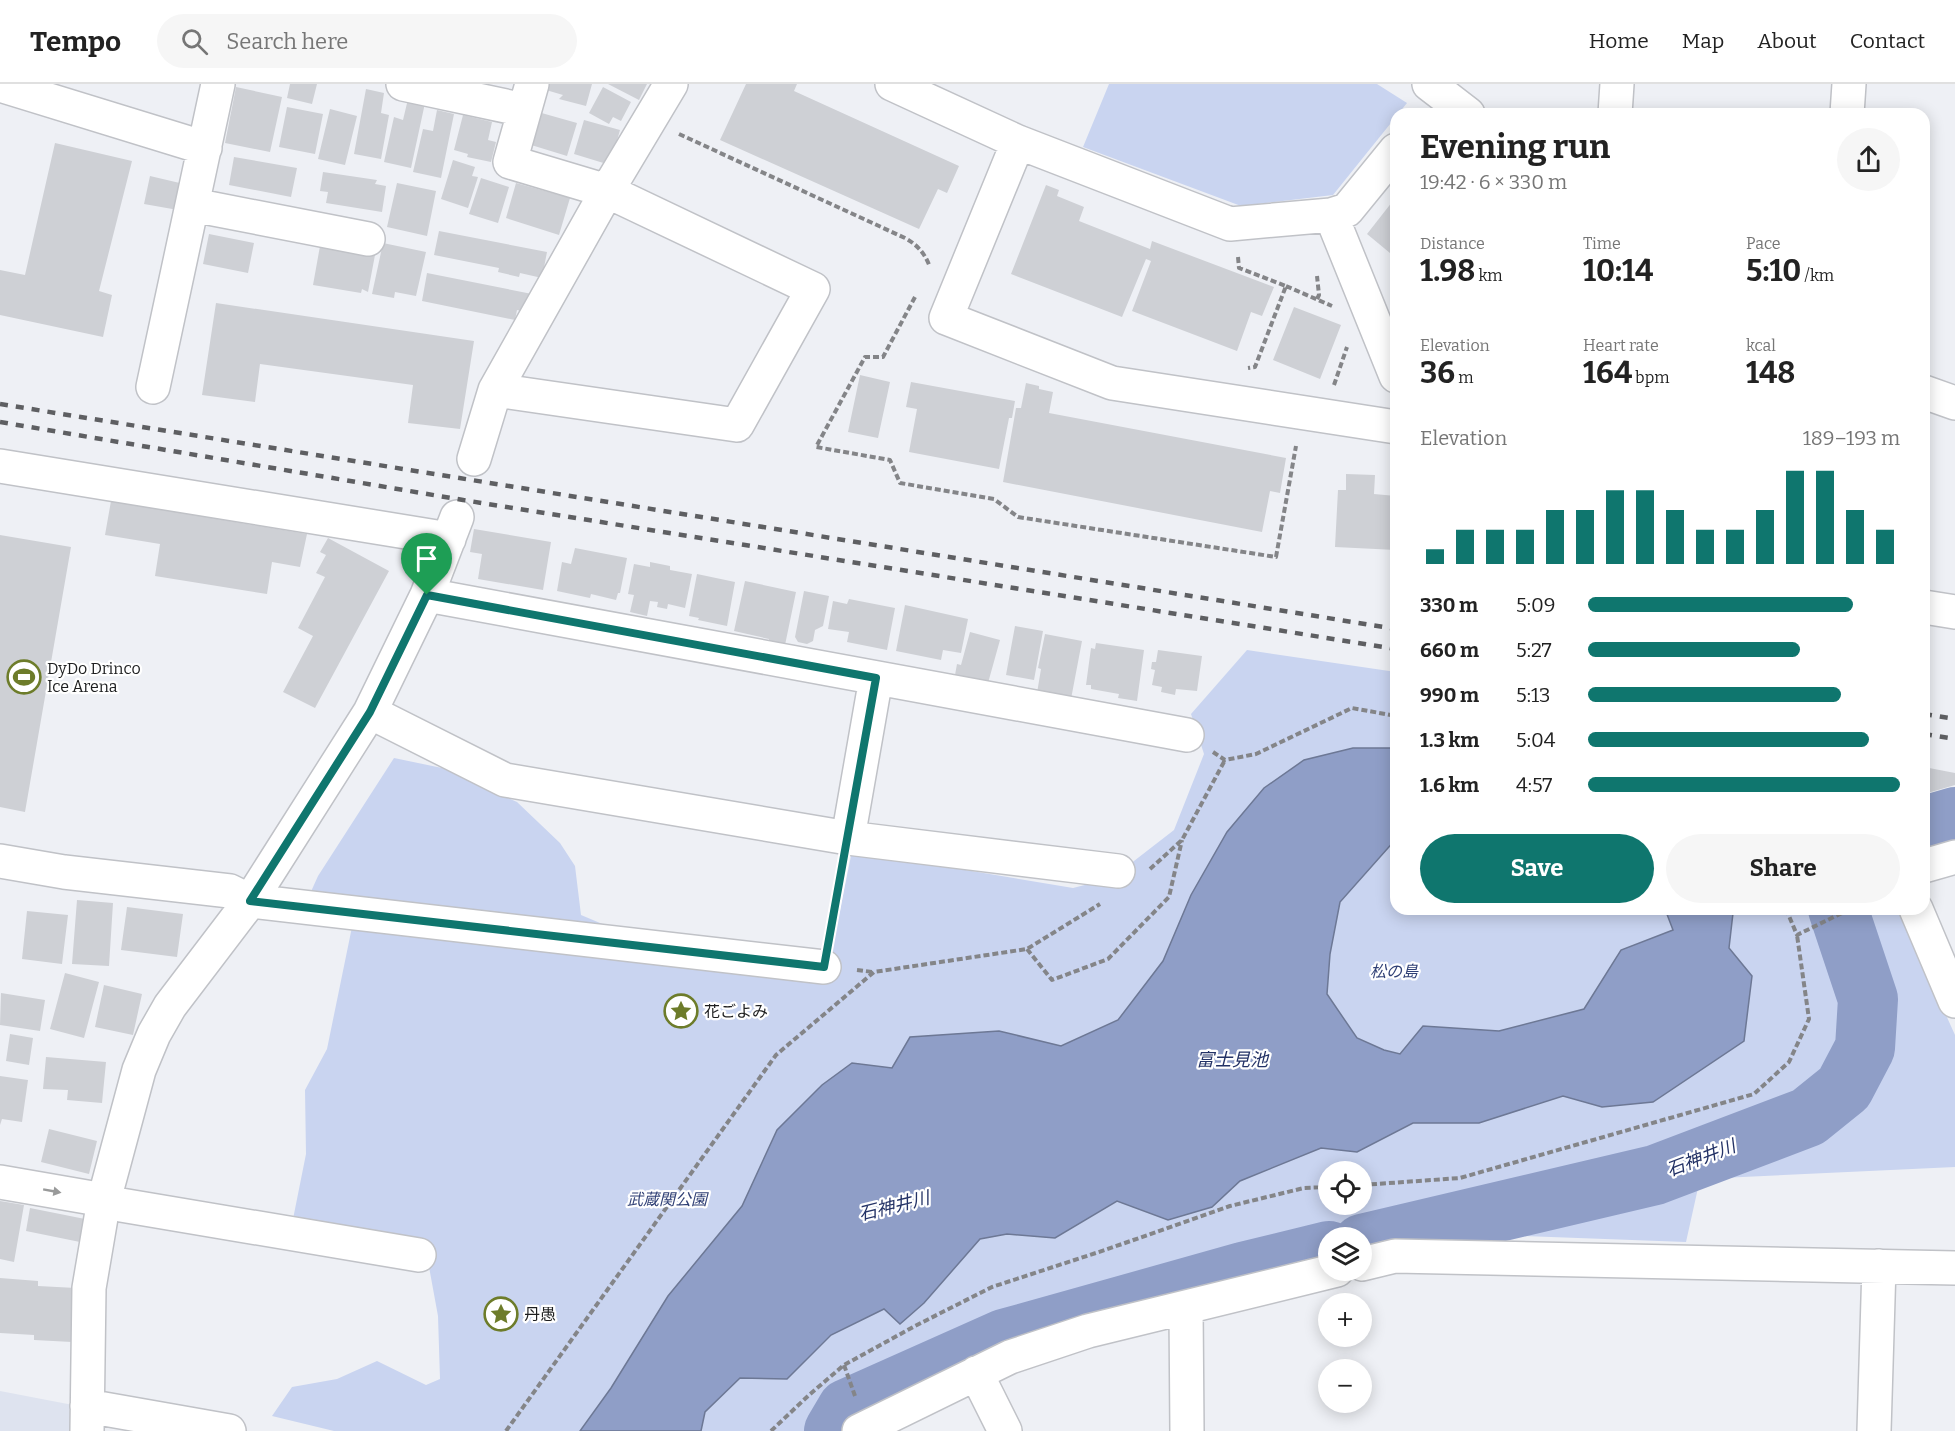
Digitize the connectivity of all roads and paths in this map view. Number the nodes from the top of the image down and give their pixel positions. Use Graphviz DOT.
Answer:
graph roads {
  1 [pos="218,84"];
  2 [pos="403,84"];
  3 [pos="671,84"];
  4 [pos="892,84"];
  5 [pos="1617,84"];
  6 [pos="1849,84"];
  7 [pos="0,85"];
  8 [pos="528,97"];
  9 [pos="1431,97"];
  10 [pos="1455,108"];
  11 [pos="1615,108"];
  12 [pos="1847,108"];
  13 [pos="649,120"];
  14 [pos="1018,142"];
  15 [pos="204,148"];
  16 [pos="1390,157"];
  17 [pos="607,191"];
  18 [pos="193,205"];
  19 [pos="1331,215"];
  20 [pos="368,238"];
  21 [pos="1249,255"];
  22 [pos="1317,272"];
  23 [pos="1286,286"];
  24 [pos="921,287"];
  25 [pos="1317,299"];
  26 [pos="954,301"];
  27 [pos="1341,310"];
  28 [pos="1351,337"];
  29 [pos="1390,361"];
  30 [pos="1245,368"];
  31 [pos="1336,378"];
  32 [pos="153,387"];
  33 [pos="495,390"];
  34 [pos="1930,394"];
  35 [pos="1955,403"];
  36 [pos="1390,426"];
  37 [pos="1295,448"];
  38 [pos="474,459"];
  39 [pos="0,466"];
  40 [pos="427,595"];
  41 [pos="1930,608"];
  42 [pos="1955,612"];
  43 [pos="876,678"];
  44 [pos="370,712"];
  45 [pos="1390,715"];
  46 [pos="1187,735"];
  47 [pos="848,838"];
  48 [pos="1182,840"];
  49 [pos="1955,857"];
  50 [pos="0,861"];
  51 [pos="1930,864"];
  52 [pos="1125,881"];
  53 [pos="250,901"];
  54 [pos="1789,915"];
  55 [pos="1838,915"];
  56 [pos="1919,915"];
  57 [pos="1797,935"];
  58 [pos="1027,949"];
  59 [pos="824,967"];
  60 [pos="1955,1001"];
  61 [pos="0,1182"];
  62 [pos="1372,1184"];
  63 [pos="1318,1187"];
  64 [pos="104,1200"];
  65 [pos="419,1255"];
  66 [pos="1372,1262"];
  67 [pos="1879,1266"];
  68 [pos="1955,1268"];
  69 [pos="1318,1275"];
  70 [pos="1186,1308"];
  71 [pos="844,1365"];
  72 [pos="976,1373"];
  73 [pos="850,1385"];
  74 [pos="87,1419"];
  75 [pos="863,1428"];
  76 [pos="229,1431"];
  77 [pos="506,1431"];
  78 [pos="771,1431"];
  79 [pos="1005,1431"];
  80 [pos="1187,1431"];
  81 [pos="1874,1431"];
  1 -- 15 [label="street"];
  2 -- 8 [label="street"];
  3 -- 13 [label="street"];
  4 -- 14 [label="street"];
  5 -- 11 [label="street"];
  6 -- 12 [label="street"];
  7 -- 15 [label="street"];
  8 -- 17 [label="street"];
  9 -- 10 [label="street"];
  13 -- 17 [label="street"];
  13 -- 24 [label="path"];
  14 -- 19 [label="street"];
  14 -- 26 [label="street"];
  15 -- 18 [label="street"];
  16 -- 19 [label="street"];
  17 -- 33 [label="street"];
  17 -- 33 [label="street"];
  18 -- 20 [label="street"];
  18 -- 32 [label="street"];
  19 -- 29 [label="street"];
  21 -- 23 [label="path"];
  22 -- 25 [label="path"];
  23 -- 25 [label="path"];
  23 -- 30 [label="path"];
  24 -- 26 [label="path"];
  24 -- 37 [label="path"];
  25 -- 27 [label="path"];
  26 -- 36 [label="street"];
  28 -- 31 [label="path"];
  33 -- 38 [label="street"];
  34 -- 35 [label="street"];
  39 -- 40 [label="street"];
  40 -- 43 [label="street"];
  40 -- 44 [label="street"];
  41 -- 42 [label="street"];
  43 -- 46 [label="street"];
  43 -- 47 [label="street"];
  44 -- 47 [label="street"];
  44 -- 53 [label="street"];
  45 -- 48 [label="path"];
  47 -- 52 [label="street"];
  47 -- 59 [label="path"];
  48 -- 52 [label="path"];
  48 -- 58 [label="path"];
  49 -- 51 [label="street"];
  50 -- 53 [label="street"];
  52 -- 58 [label="path"];
  53 -- 59 [label="street"];
  53 -- 64 [label="street"];
  54 -- 57 [label="path"];
  55 -- 57 [label="path"];
  56 -- 60 [label="street"];
  57 -- 62 [label="path"];
  58 -- 77 [label="path"];
  61 -- 64 [label="street, one-way"];
  63 -- 71 [label="path"];
  64 -- 65 [label="street"];
  64 -- 74 [label="street"];
  66 -- 67 [label="street"];
  67 -- 68 [label="street"];
  67 -- 81 [label="street"];
  69 -- 70 [label="street"];
  70 -- 72 [label="street"];
  70 -- 80 [label="street"];
  71 -- 73 [label="path"];
  71 -- 78 [label="path"];
  72 -- 75 [label="street"];
  72 -- 79 [label="street"];
  74 -- 76 [label="street"];
}
